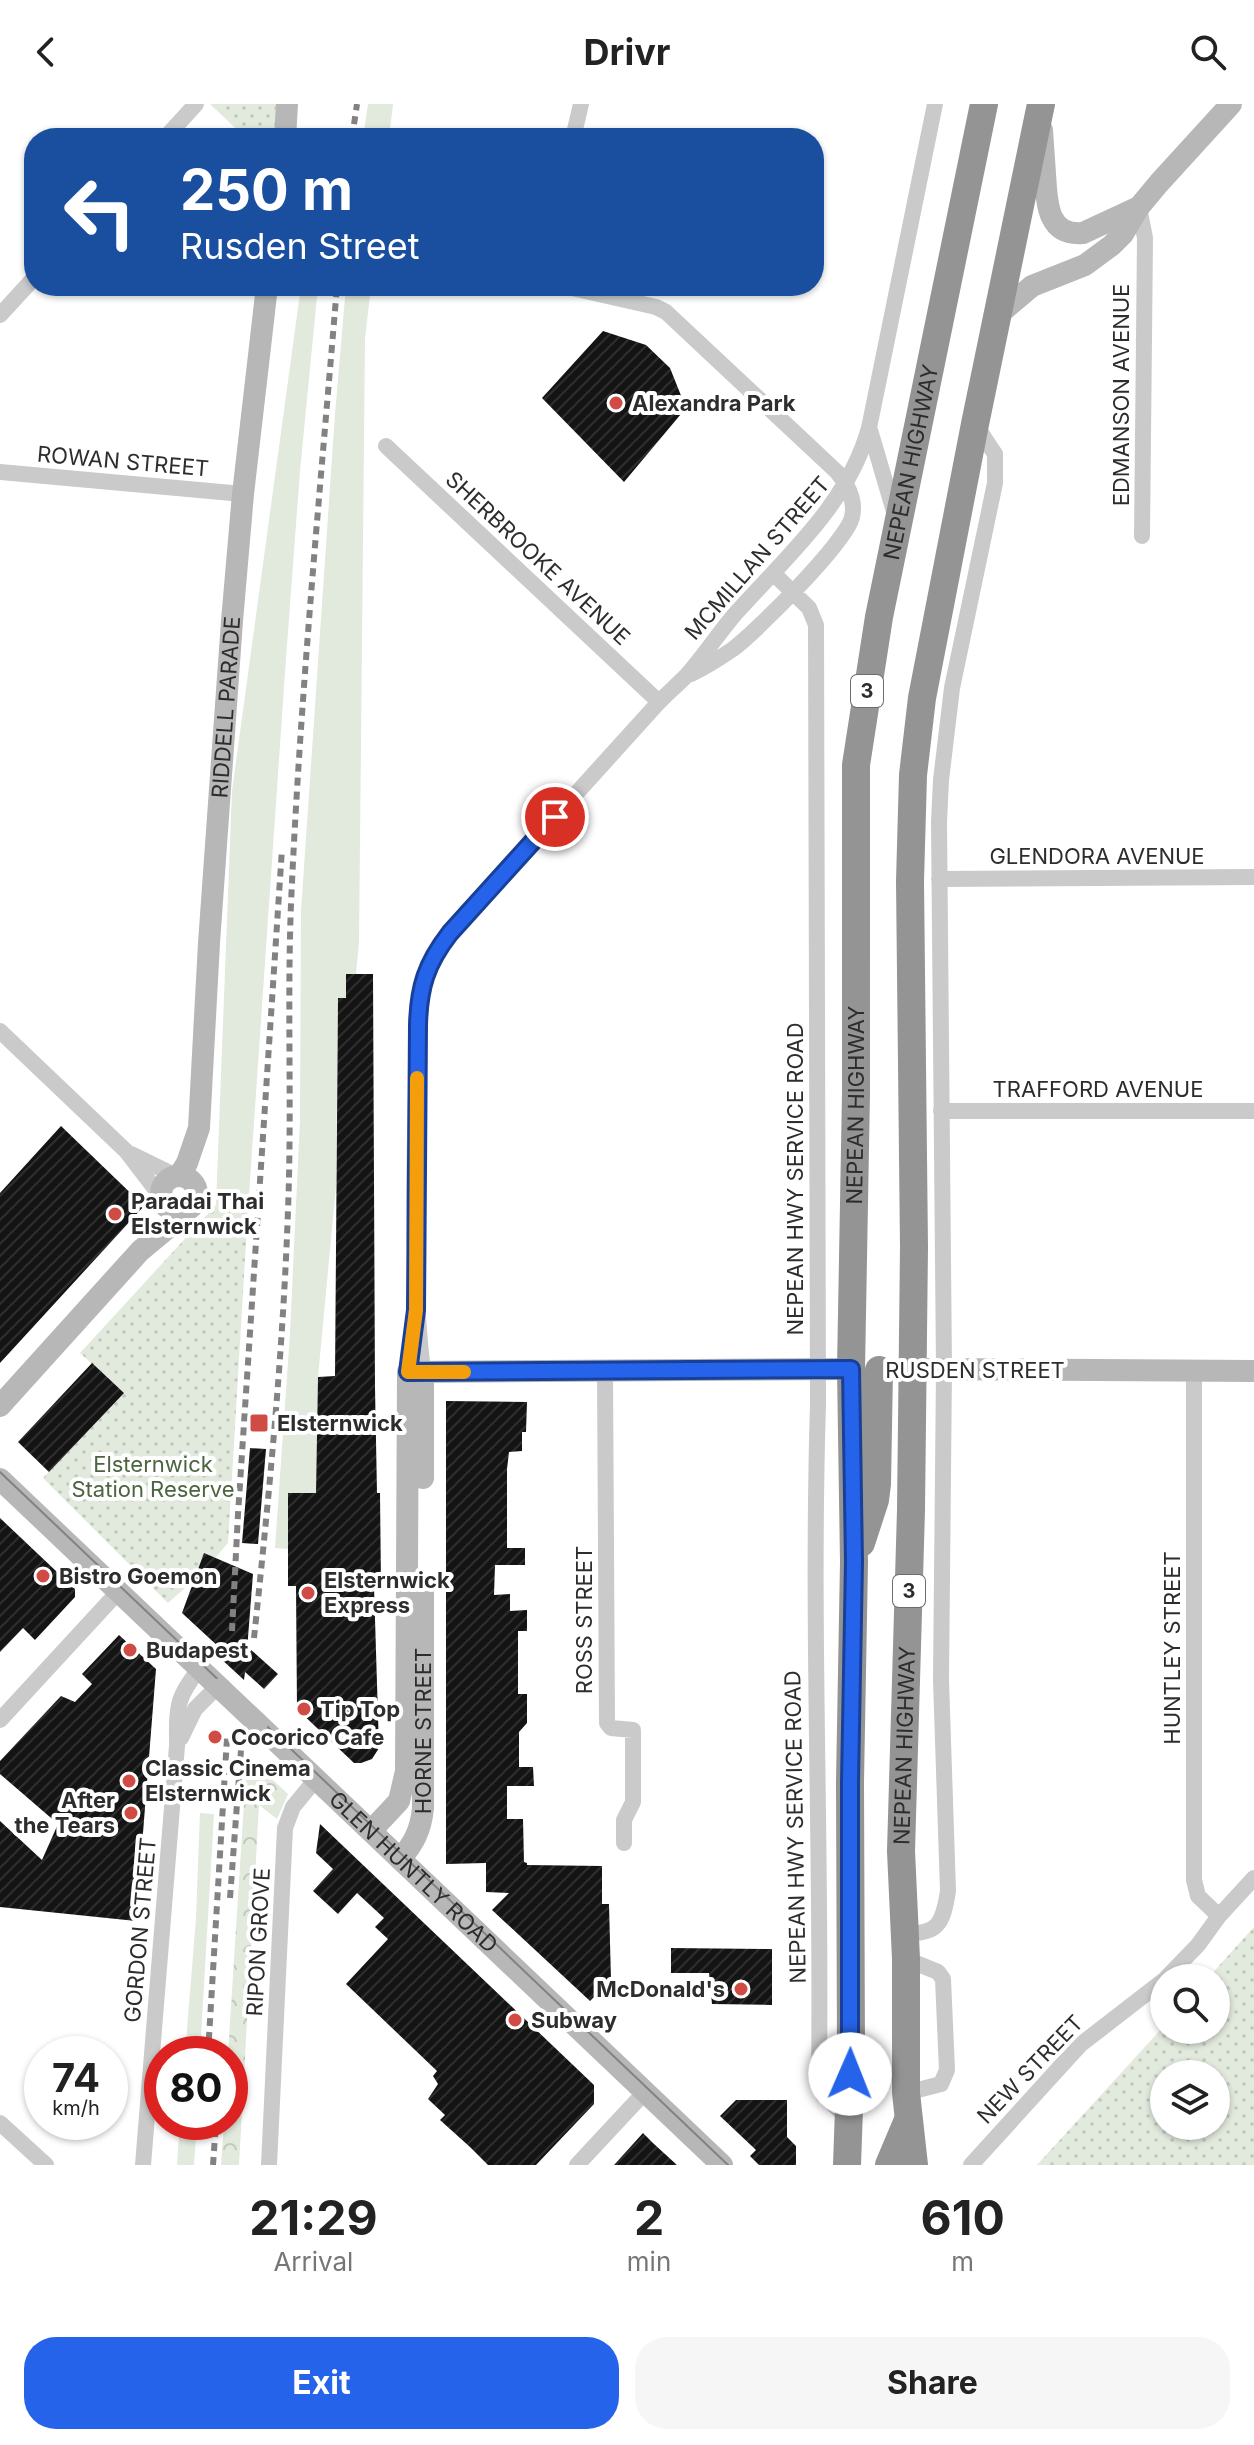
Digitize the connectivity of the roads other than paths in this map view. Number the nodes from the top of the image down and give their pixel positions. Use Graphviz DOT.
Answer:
graph roads {
  1 [pos="196,104"];
  2 [pos="287,104"];
  3 [pos="581,104"];
  4 [pos="935,104"];
  5 [pos="984,104"];
  6 [pos="1231,104"];
  7 [pos="1041,106"];
  8 [pos="174,128"];
  9 [pos="286,128"];
  10 [pos="575,128"];
  11 [pos="1139,207"];
  12 [pos="1121,224"];
  13 [pos="1094,228"];
  14 [pos="1143,254"];
  15 [pos="1060,275"];
  16 [pos="24,289"];
  17 [pos="266,296"];
  18 [pos="607,296"];
  19 [pos="999,314"];
  20 [pos="0,315"];
  21 [pos="975,424"];
  22 [pos="869,428"];
  23 [pos="386,446"];
  24 [pos="0,472"];
  25 [pos="0,479"];
  26 [pos="845,484"];
  27 [pos="243,494"];
  28 [pos="898,528"];
  29 [pos="1142,536"];
  30 [pos="773,573"];
  31 [pos="792,591"];
  32 [pos="686,676"];
  33 [pos="659,702"];
  34 [pos="1254,877"];
  35 [pos="939,879"];
  36 [pos="428,968"];
  37 [pos="0,1031"];
  38 [pos="941,1111"];
  39 [pos="1254,1111"];
  40 [pos="199,1128"];
  41 [pos="126,1151"];
  42 [pos="177,1176"];
  43 [pos="197,1191"];
  44 [pos="162,1199"];
  45 [pos="185,1211"];
  46 [pos="140,1251"];
  47 [pos="865,1369"];
  48 [pos="913,1369"];
  49 [pos="944,1369"];
  50 [pos="605,1371"];
  51 [pos="817,1371"];
  52 [pos="1194,1371"];
  53 [pos="1254,1371"];
  54 [pos="416,1372"];
  55 [pos="0,1406"];
  56 [pos="0,1479"];
  57 [pos="119,1591"];
  58 [pos="200,1668"];
  59 [pos="219,1687"];
  60 [pos="0,1720"];
  61 [pos="415,1742"];
  62 [pos="177,1746"];
  63 [pos="316,1779"];
  64 [pos="371,1831"];
  65 [pos="624,1843"];
  66 [pos="400,1859"];
  67 [pos="1254,1878"];
  68 [pos="1219,1916"];
  69 [pos="905,1946"];
  70 [pos="1180,1964"];
  71 [pos="850,1980"];
  72 [pos="819,1990"];
  73 [pos="1150,1991"];
  74 [pos="645,2092"];
  75 [pos="907,2106"];
  76 [pos="848,2118"];
  77 [pos="0,2123"];
  78 [pos="46,2165"];
  79 [pos="143,2165"];
  80 [pos="269,2165"];
  81 [pos="577,2165"];
  82 [pos="722,2165"];
  83 [pos="847,2165"];
  84 [pos="889,2165"];
  85 [pos="914,2165"];
  86 [pos="971,2165"];
  1 -- 8 [label="street"];
  2 -- 9 [label="street"];
  3 -- 10 [label="street"];
  4 -- 22 [label="street"];
  5 -- 28 [label="highway, NEPEAN HIGHWAY / 3"];
  6 -- 11 [label="street"];
  7 -- 13 [label="street"];
  7 -- 19 [label="highway, NEPEAN HIGHWAY / 3"];
  11 -- 12 [label="street"];
  11 -- 14 [label="street, EDMANSON AVENUE"];
  12 -- 13 [label="street"];
  12 -- 14 [label="street, EDMANSON AVENUE"];
  12 -- 15 [label="street"];
  13 -- 15 [label="street"];
  14 -- 29 [label="street, EDMANSON AVENUE"];
  15 -- 19 [label="street"];
  16 -- 20 [label="street"];
  17 -- 27 [label="street, RIDDELL PARADE"];
  18 -- 26 [label="street"];
  19 -- 21 [label="highway, NEPEAN HIGHWAY / 3"];
  21 -- 35 [label="street"];
  21 -- 48 [label="highway, NEPEAN HIGHWAY / 3"];
  22 -- 26 [label="street"];
  22 -- 28 [label="street"];
  23 -- 33 [label="street, SHERBROOKE AVENUE"];
  24 -- 25 [label="street"];
  24 -- 27 [label="street, ROWAN STREET"];
  26 -- 30 [label="street, MCMILLAN STREET"];
  26 -- 31 [label="street, MCMILLAN STREET"];
  27 -- 40 [label="street, RIDDELL PARADE"];
  28 -- 47 [label="highway, NEPEAN HIGHWAY / 3"];
  30 -- 31 [label="street, NEPEAN HWY SERVICE ROAD"];
  30 -- 32 [label="street, MCMILLAN STREET"];
  31 -- 32 [label="street, MCMILLAN STREET"];
  31 -- 51 [label="street, NEPEAN HWY SERVICE ROAD"];
  32 -- 33 [label="street, MCMILLAN STREET"];
  33 -- 36 [label="street, MCMILLAN STREET"];
  34 -- 35 [label="street, GLENDORA AVENUE"];
  35 -- 38 [label="street"];
  36 -- 54 [label="street, HORNE STREET"];
  37 -- 41 [label="street"];
  38 -- 39 [label="street, TRAFFORD AVENUE"];
  38 -- 49 [label="street"];
  40 -- 42 [label="street, RIDDELL PARADE"];
  40 -- 43 [label="street, RIDDELL PARADE"];
  41 -- 42 [label="street"];
  41 -- 44 [label="street"];
  42 -- 43 [label="street"];
  42 -- 44 [label="street"];
  43 -- 45 [label="street"];
  44 -- 45 [label="street"];
  44 -- 46 [label="street"];
  45 -- 46 [label="street"];
  46 -- 55 [label="street"];
  47 -- 48 [label="highway, RUSDEN STREET"];
  47 -- 51 [label="street, RUSDEN STREET"];
  47 -- 71 [label="highway, NEPEAN HIGHWAY"];
  48 -- 49 [label="street, RUSDEN STREET"];
  48 -- 69 [label="highway, NEPEAN HIGHWAY / 3"];
  49 -- 52 [label="street, RUSDEN STREET"];
  49 -- 69 [label="street"];
  50 -- 51 [label="street, RUSDEN STREET"];
  50 -- 54 [label="street, RUSDEN STREET"];
  50 -- 65 [label="street, ROSS STREET"];
  51 -- 72 [label="street, NEPEAN HWY SERVICE ROAD"];
  52 -- 53 [label="street, RUSDEN STREET"];
  52 -- 68 [label="street, HUNTLEY STREET"];
  54 -- 61 [label="street, HORNE STREET"];
  56 -- 57 [label="street, GLEN HUNTLY ROAD"];
  57 -- 58 [label="street, GLEN HUNTLY ROAD"];
  57 -- 60 [label="street"];
  58 -- 59 [label="street, GLEN HUNTLY ROAD"];
  58 -- 62 [label="street, GORDON STREET"];
  59 -- 62 [label="street, GORDON STREET"];
  59 -- 63 [label="street, GLEN HUNTLY ROAD, bridge"];
  61 -- 64 [label="street, HORNE STREET"];
  61 -- 66 [label="street, HORNE STREET"];
  62 -- 79 [label="street, GORDON STREET"];
  63 -- 64 [label="street, GLEN HUNTLY ROAD"];
  63 -- 80 [label="street, RIPON GROVE"];
  64 -- 66 [label="street, GLEN HUNTLY ROAD"];
  66 -- 74 [label="street, GLEN HUNTLY ROAD"];
  67 -- 68 [label="street, NEW STREET"];
  68 -- 70 [label="street, NEW STREET"];
  69 -- 75 [label="highway, NEPEAN HIGHWAY / 3"];
  69 -- 75 [label="street"];
  71 -- 72 [label="street"];
  71 -- 76 [label="highway"];
  72 -- 76 [label="street, NEPEAN HWY SERVICE ROAD"];
  73 -- 86 [label="street, NEW STREET"];
  74 -- 81 [label="street"];
  74 -- 82 [label="street, GLEN HUNTLY ROAD"];
  75 -- 84 [label="highway"];
  75 -- 85 [label="highway, NEPEAN HIGHWAY / 3"];
  76 -- 83 [label="highway"];
  77 -- 78 [label="street"];
}
